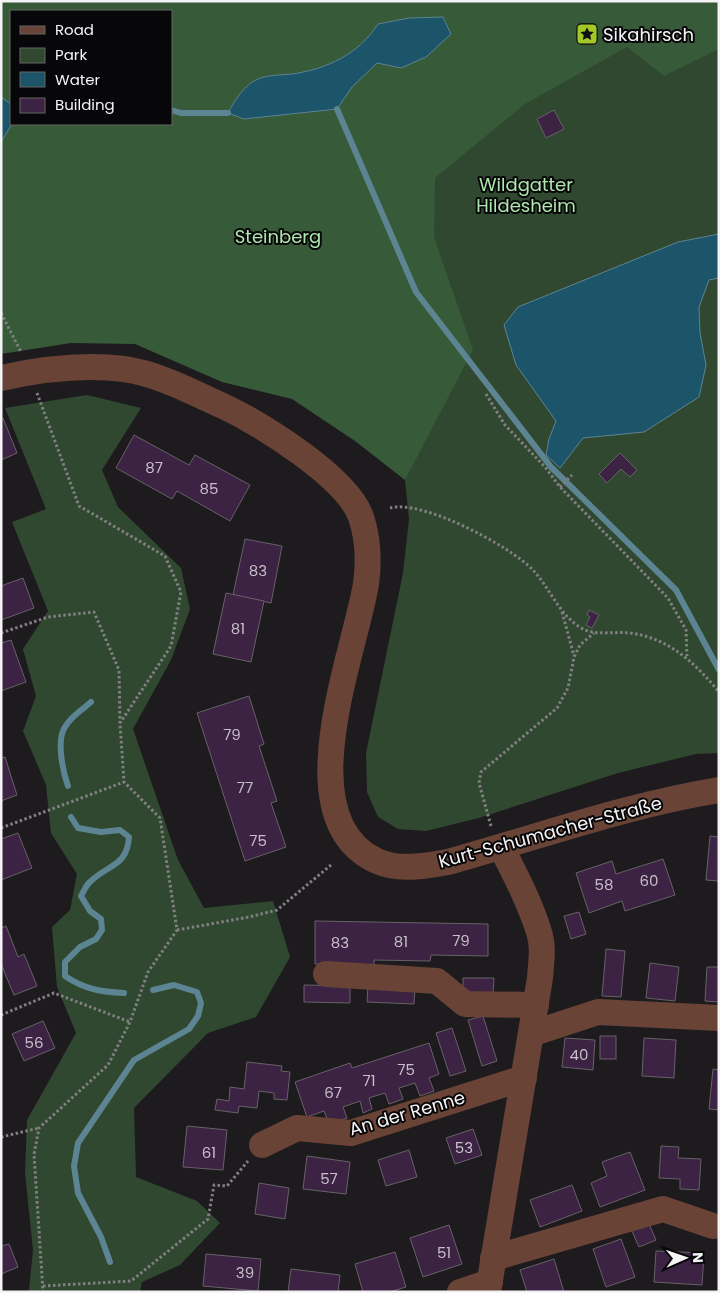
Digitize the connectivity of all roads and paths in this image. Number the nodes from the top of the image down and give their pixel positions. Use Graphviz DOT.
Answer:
graph roads {
  1 [pos="1,313"];
  2 [pos="25,362"];
  3 [pos="1,378"];
  4 [pos="486,394"];
  5 [pos="572,475"];
  6 [pos="560,487"];
  7 [pos="390,508"];
  8 [pos="562,610"];
  9 [pos="1,633"];
  10 [pos="594,633"];
  11 [pos="574,657"];
  12 [pos="688,657"];
  13 [pos="719,692"];
  14 [pos="120,723"];
  15 [pos="124,782"];
  16 [pos="719,790"];
  17 [pos="1,828"];
  18 [pos="501,847"];
  19 [pos="331,865"];
  20 [pos="177,930"];
  21 [pos="326,974"];
  22 [pos="536,1005"];
  23 [pos="1,1015"];
  24 [pos="719,1018"];
  25 [pos="130,1022"];
  26 [pos="531,1034"];
  27 [pos="524,1078"];
  28 [pos="39,1128"];
  29 [pos="1,1137"];
  30 [pos="262,1145"];
  31 [pos="713,1226"];
  32 [pos="490,1277"];
  33 [pos="43,1286"];
  34 [pos="42,1292"];
  35 [pos="460,1292"];
  1 -- 2 [label="path"];
  2 -- 3 [label="street, Kurt-Schumacher-Straße"];
  2 -- 14 [label="path"];
  2 -- 18 [label="street, Kurt-Schumacher-Straße"];
  4 -- 6 [label="path"];
  5 -- 6 [label="path"];
  6 -- 12 [label="path"];
  7 -- 8 [label="path"];
  8 -- 10 [label="path"];
  8 -- 11 [label="path"];
  9 -- 14 [label="path"];
  10 -- 11 [label="path"];
  10 -- 12 [label="path"];
  11 -- 18 [label="path"];
  12 -- 13 [label="path"];
  14 -- 15 [label="path"];
  15 -- 17 [label="path"];
  15 -- 20 [label="path"];
  16 -- 18 [label="street, Kurt-Schumacher-Straße"];
  18 -- 22 [label="street"];
  19 -- 20 [label="path"];
  20 -- 25 [label="path"];
  21 -- 22 [label="street"];
  22 -- 26 [label="street"];
  23 -- 25 [label="path"];
  24 -- 26 [label="street"];
  25 -- 28 [label="path"];
  26 -- 27 [label="street"];
  27 -- 30 [label="street, An der Renne"];
  27 -- 32 [label="street"];
  28 -- 29 [label="path"];
  28 -- 33 [label="path"];
  30 -- 33 [label="path"];
  31 -- 32 [label="street"];
  32 -- 35 [label="street"];
  33 -- 34 [label="path"];
}
